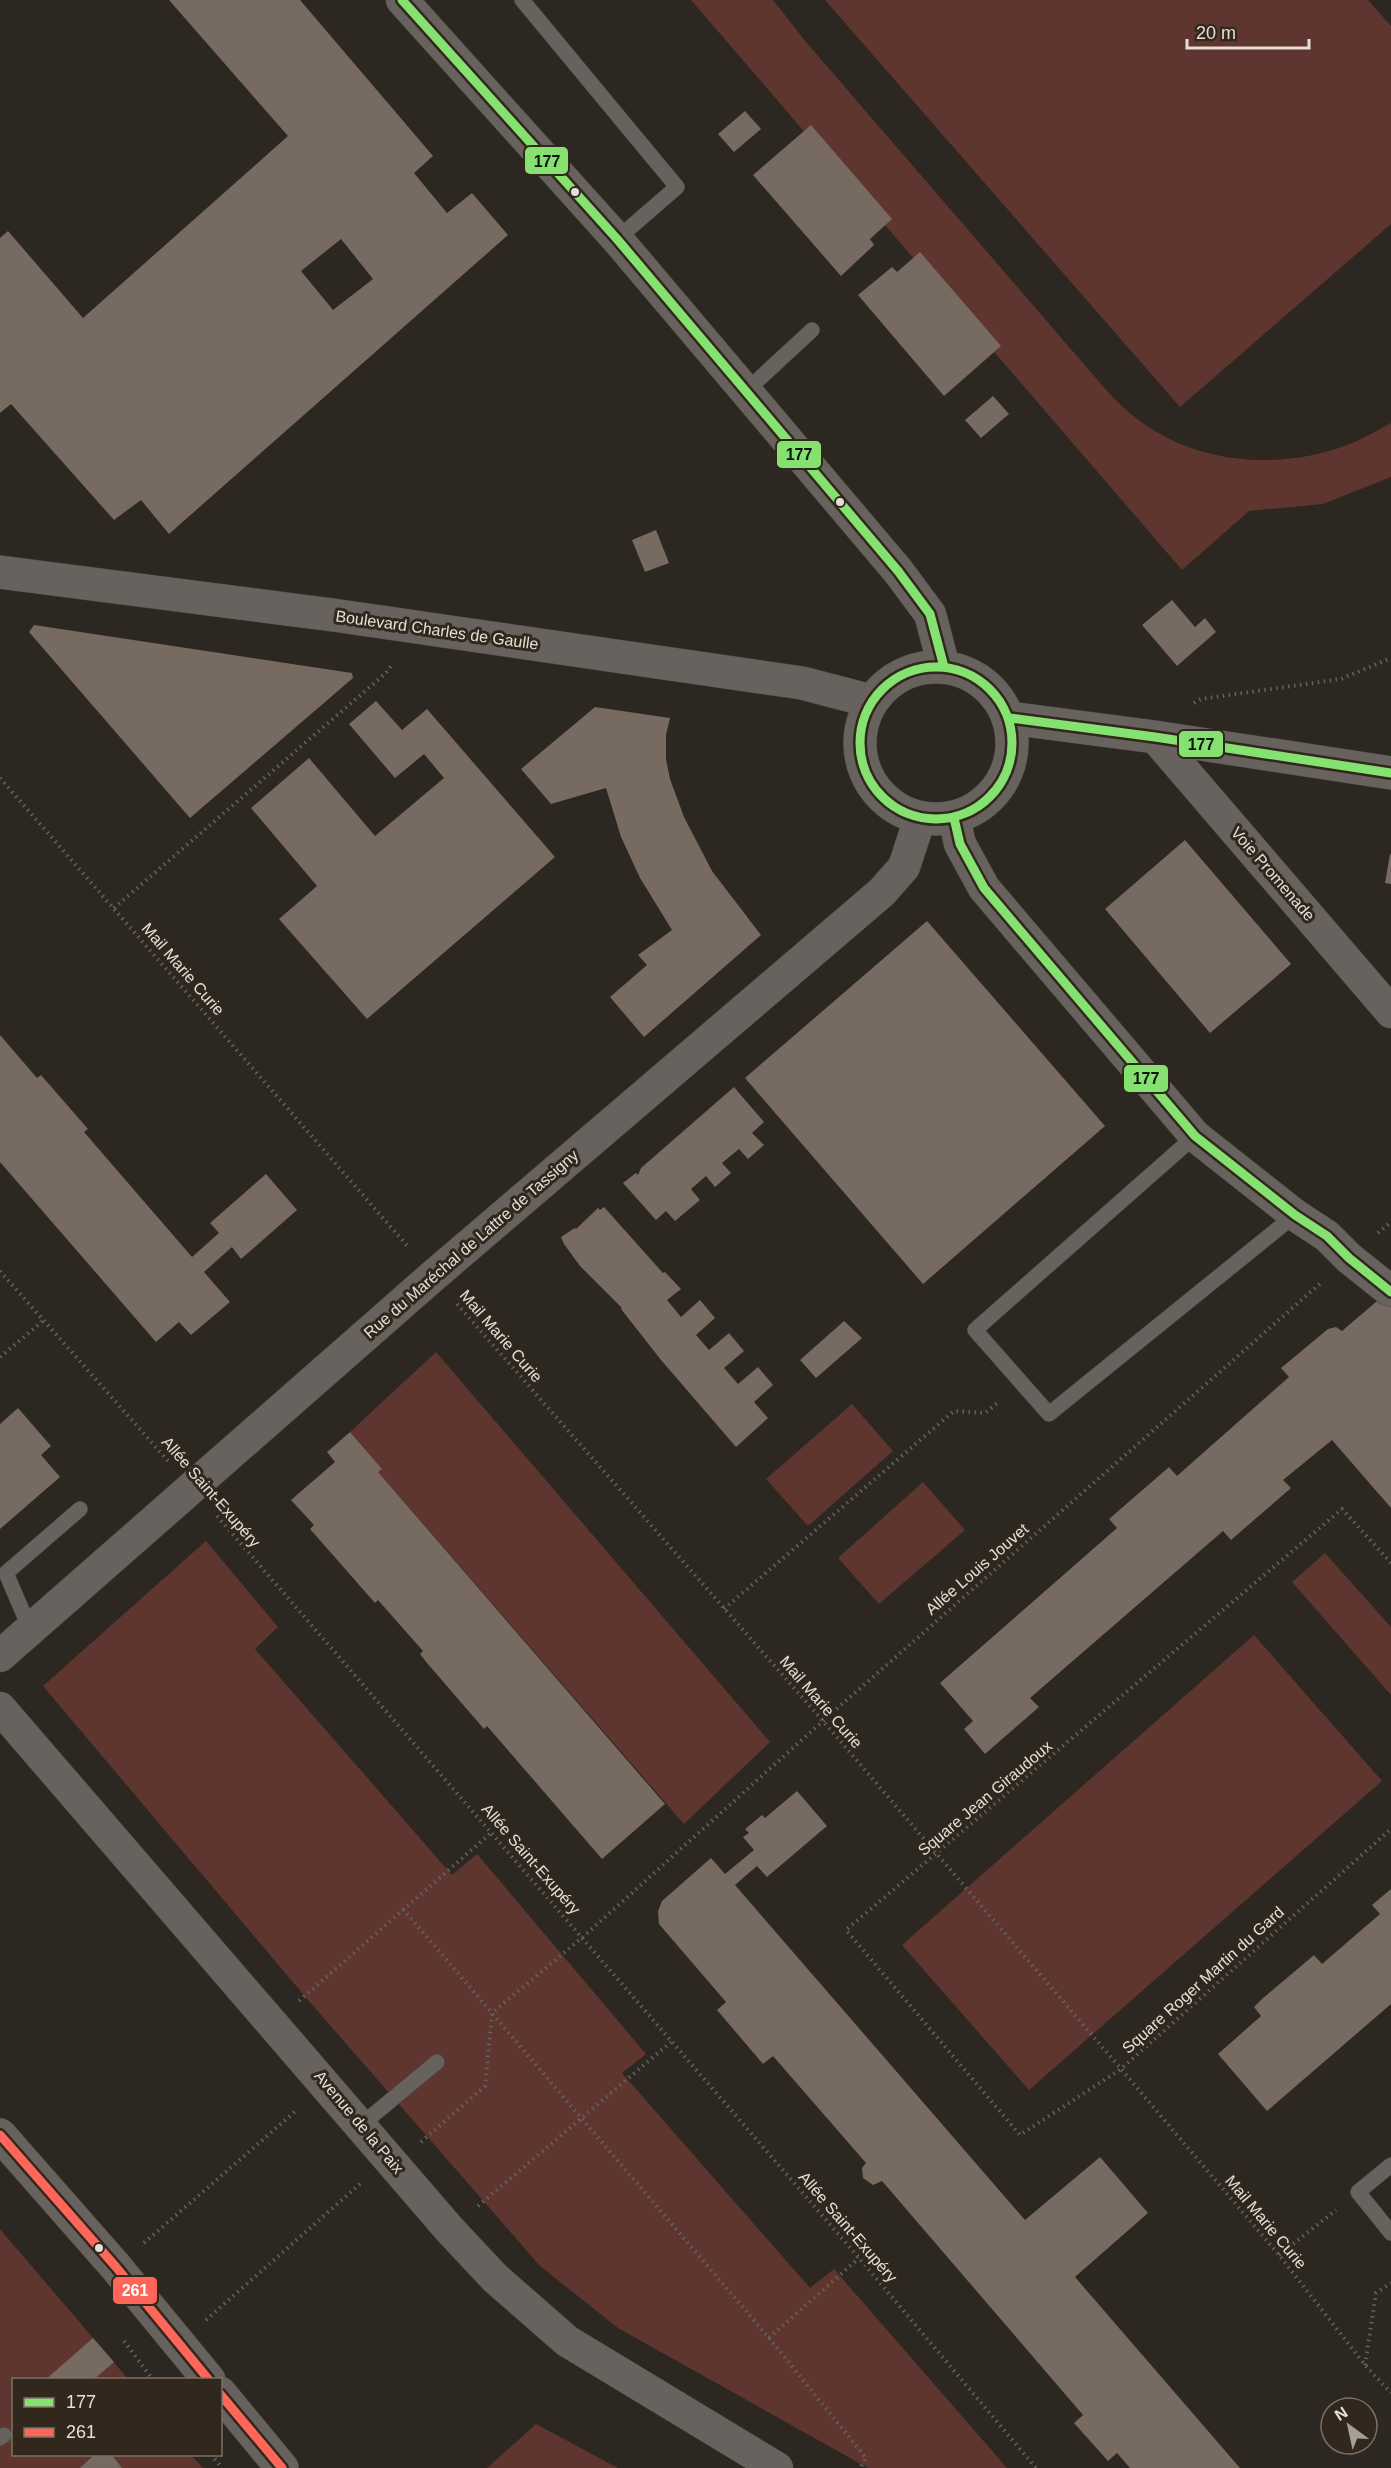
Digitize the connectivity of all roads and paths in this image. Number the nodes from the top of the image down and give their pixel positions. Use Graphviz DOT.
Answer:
graph roads {
  1 [pos="402,0"];
  2 [pos="522,0"];
  3 [pos="617,239"];
  4 [pos="812,330"];
  5 [pos="745,392"];
  6 [pos="0,572"];
  7 [pos="417,627"];
  8 [pos="1391,658"];
  9 [pos="944,667"];
  10 [pos="871,701"];
  11 [pos="1191,705"];
  12 [pos="1010,718"];
  13 [pos="1155,737"];
  14 [pos="1391,773"];
  15 [pos="0,778"];
  16 [pos="920,818"];
  17 [pos="954,818"];
  18 [pos="114,908"];
  19 [pos="1391,1012"];
  20 [pos="1195,1136"];
  21 [pos="1294,1215"];
  22 [pos="1391,1222"];
  23 [pos="1349,1258"];
  24 [pos="0,1271"];
  25 [pos="432,1276"];
  26 [pos="1389,1290"];
  27 [pos="43,1321"];
  28 [pos="0,1358"];
  29 [pos="986,1413"];
  30 [pos="192,1487"];
  31 [pos="80,1509"];
  32 [pos="1391,1563"];
  33 [pos="724,1609"];
  34 [pos="30,1629"];
  35 [pos="0,1656"];
  36 [pos="0,1708"];
  37 [pos="823,1721"];
  38 [pos="1391,1829"];
  39 [pos="492,1832"];
  40 [pos="938,1855"];
  41 [pos="403,1909"];
  42 [pos="583,1937"];
  43 [pos="492,2013"];
  44 [pos="273,2023"];
  45 [pos="670,2042"];
  46 [pos="437,2062"];
  47 [pos="1121,2068"];
  48 [pos="304,2118"];
  49 [pos="581,2118"];
  50 [pos="361,2125"];
  51 [pos="0,2135"];
  52 [pos="1020,2135"];
  53 [pos="395,2165"];
  54 [pos="1391,2165"];
  55 [pos="355,2176"];
  56 [pos="1358,2192"];
  57 [pos="450,2230"];
  58 [pos="1391,2233"];
  59 [pos="1279,2255"];
  60 [pos="859,2258"];
  61 [pos="116,2267"];
  62 [pos="1391,2283"];
  63 [pos="769,2338"];
  64 [pos="179,2343"];
  65 [pos="1365,2365"];
  66 [pos="208,2378"];
  67 [pos="1391,2393"];
  68 [pos="222,2395"];
  69 [pos="213,2456"];
  70 [pos="222,2468"];
  71 [pos="282,2468"];
  72 [pos="777,2468"];
  73 [pos="860,2468"];
  74 [pos="1036,2468"];
  1 -- 3 [label="street"];
  2 -- 3 [label="lane"];
  3 -- 5 [label="street"];
  4 -- 5 [label="lane"];
  5 -- 9 [label="street"];
  6 -- 7 [label="main road, Boulevard Charles de Gaulle"];
  7 -- 10 [label="main road, Boulevard Charles de Gaulle"];
  7 -- 18 [label="path"];
  8 -- 11 [label="path"];
  9 -- 10 [label="main road"];
  9 -- 12 [label="main road"];
  10 -- 16 [label="main road"];
  12 -- 13 [label="main road"];
  12 -- 17 [label="main road"];
  13 -- 14 [label="main road"];
  13 -- 19 [label="street, Voie Promenade"];
  15 -- 18 [label="path, Mail Marie Curie"];
  16 -- 17 [label="main road"];
  16 -- 25 [label="street, Rue du Maréchal de Lattre de Tassigny"];
  17 -- 20 [label="street"];
  18 -- 25 [label="path, Mail Marie Curie"];
  20 -- 21 [label="street"];
  20 -- 21 [label="lane"];
  21 -- 23 [label="street"];
  22 -- 23 [label="path, Allée Louis Jouvet"];
  23 -- 26 [label="street"];
  23 -- 37 [label="path, Allée Louis Jouvet"];
  24 -- 27 [label="path, Allée Saint-Exupéry"];
  25 -- 30 [label="street, Rue du Maréchal de Lattre de Tassigny"];
  25 -- 33 [label="path, Mail Marie Curie"];
  27 -- 28 [label="path"];
  27 -- 30 [label="path, Allée Saint-Exupéry"];
  29 -- 33 [label="path"];
  30 -- 34 [label="street, Rue du Maréchal de Lattre de Tassigny"];
  30 -- 39 [label="path, Allée Saint-Exupéry"];
  31 -- 34 [label="lane"];
  32 -- 40 [label="path, Square Jean Giraudoux"];
  33 -- 37 [label="path, Mail Marie Curie"];
  34 -- 35 [label="street, Rue du Maréchal de Lattre de Tassigny"];
  36 -- 44 [label="street, Avenue de la Paix"];
  37 -- 40 [label="path, Mail Marie Curie"];
  37 -- 42 [label="path, Allée Louis Jouvet"];
  38 -- 47 [label="path, Square Roger Martin du Gard"];
  39 -- 41 [label="path"];
  39 -- 42 [label="path, Allée Saint-Exupéry"];
  40 -- 47 [label="path, Mail Marie Curie"];
  40 -- 52 [label="path, Square Jean Giraudoux"];
  41 -- 43 [label="path"];
  41 -- 44 [label="path"];
  42 -- 43 [label="path, Allée Louis Jouvet"];
  42 -- 45 [label="path, Allée Saint-Exupéry"];
  43 -- 49 [label="path"];
  43 -- 53 [label="path"];
  44 -- 50 [label="street, Avenue de la Paix"];
  45 -- 49 [label="path"];
  45 -- 60 [label="path, Allée Saint-Exupéry"];
  46 -- 50 [label="lane"];
  47 -- 52 [label="path, Square Roger Martin du Gard"];
  47 -- 59 [label="path, Mail Marie Curie"];
  48 -- 61 [label="path"];
  49 -- 57 [label="path"];
  49 -- 63 [label="path"];
  50 -- 53 [label="street, Avenue de la Paix"];
  51 -- 61 [label="main road"];
  53 -- 57 [label="street, Avenue de la Paix"];
  54 -- 56 [label="lane"];
  55 -- 64 [label="path"];
  56 -- 58 [label="lane"];
  56 -- 59 [label="path"];
  57 -- 72 [label="street, Avenue de la Paix"];
  59 -- 65 [label="path, Mail Marie Curie"];
  60 -- 63 [label="path"];
  60 -- 74 [label="path, Allée Saint-Exupéry"];
  61 -- 64 [label="main road"];
  62 -- 65 [label="path"];
  63 -- 73 [label="path"];
  64 -- 66 [label="main road"];
  65 -- 67 [label="path, Mail Marie Curie"];
  68 -- 71 [label="main road"];
  69 -- 70 [label="path"];
}
